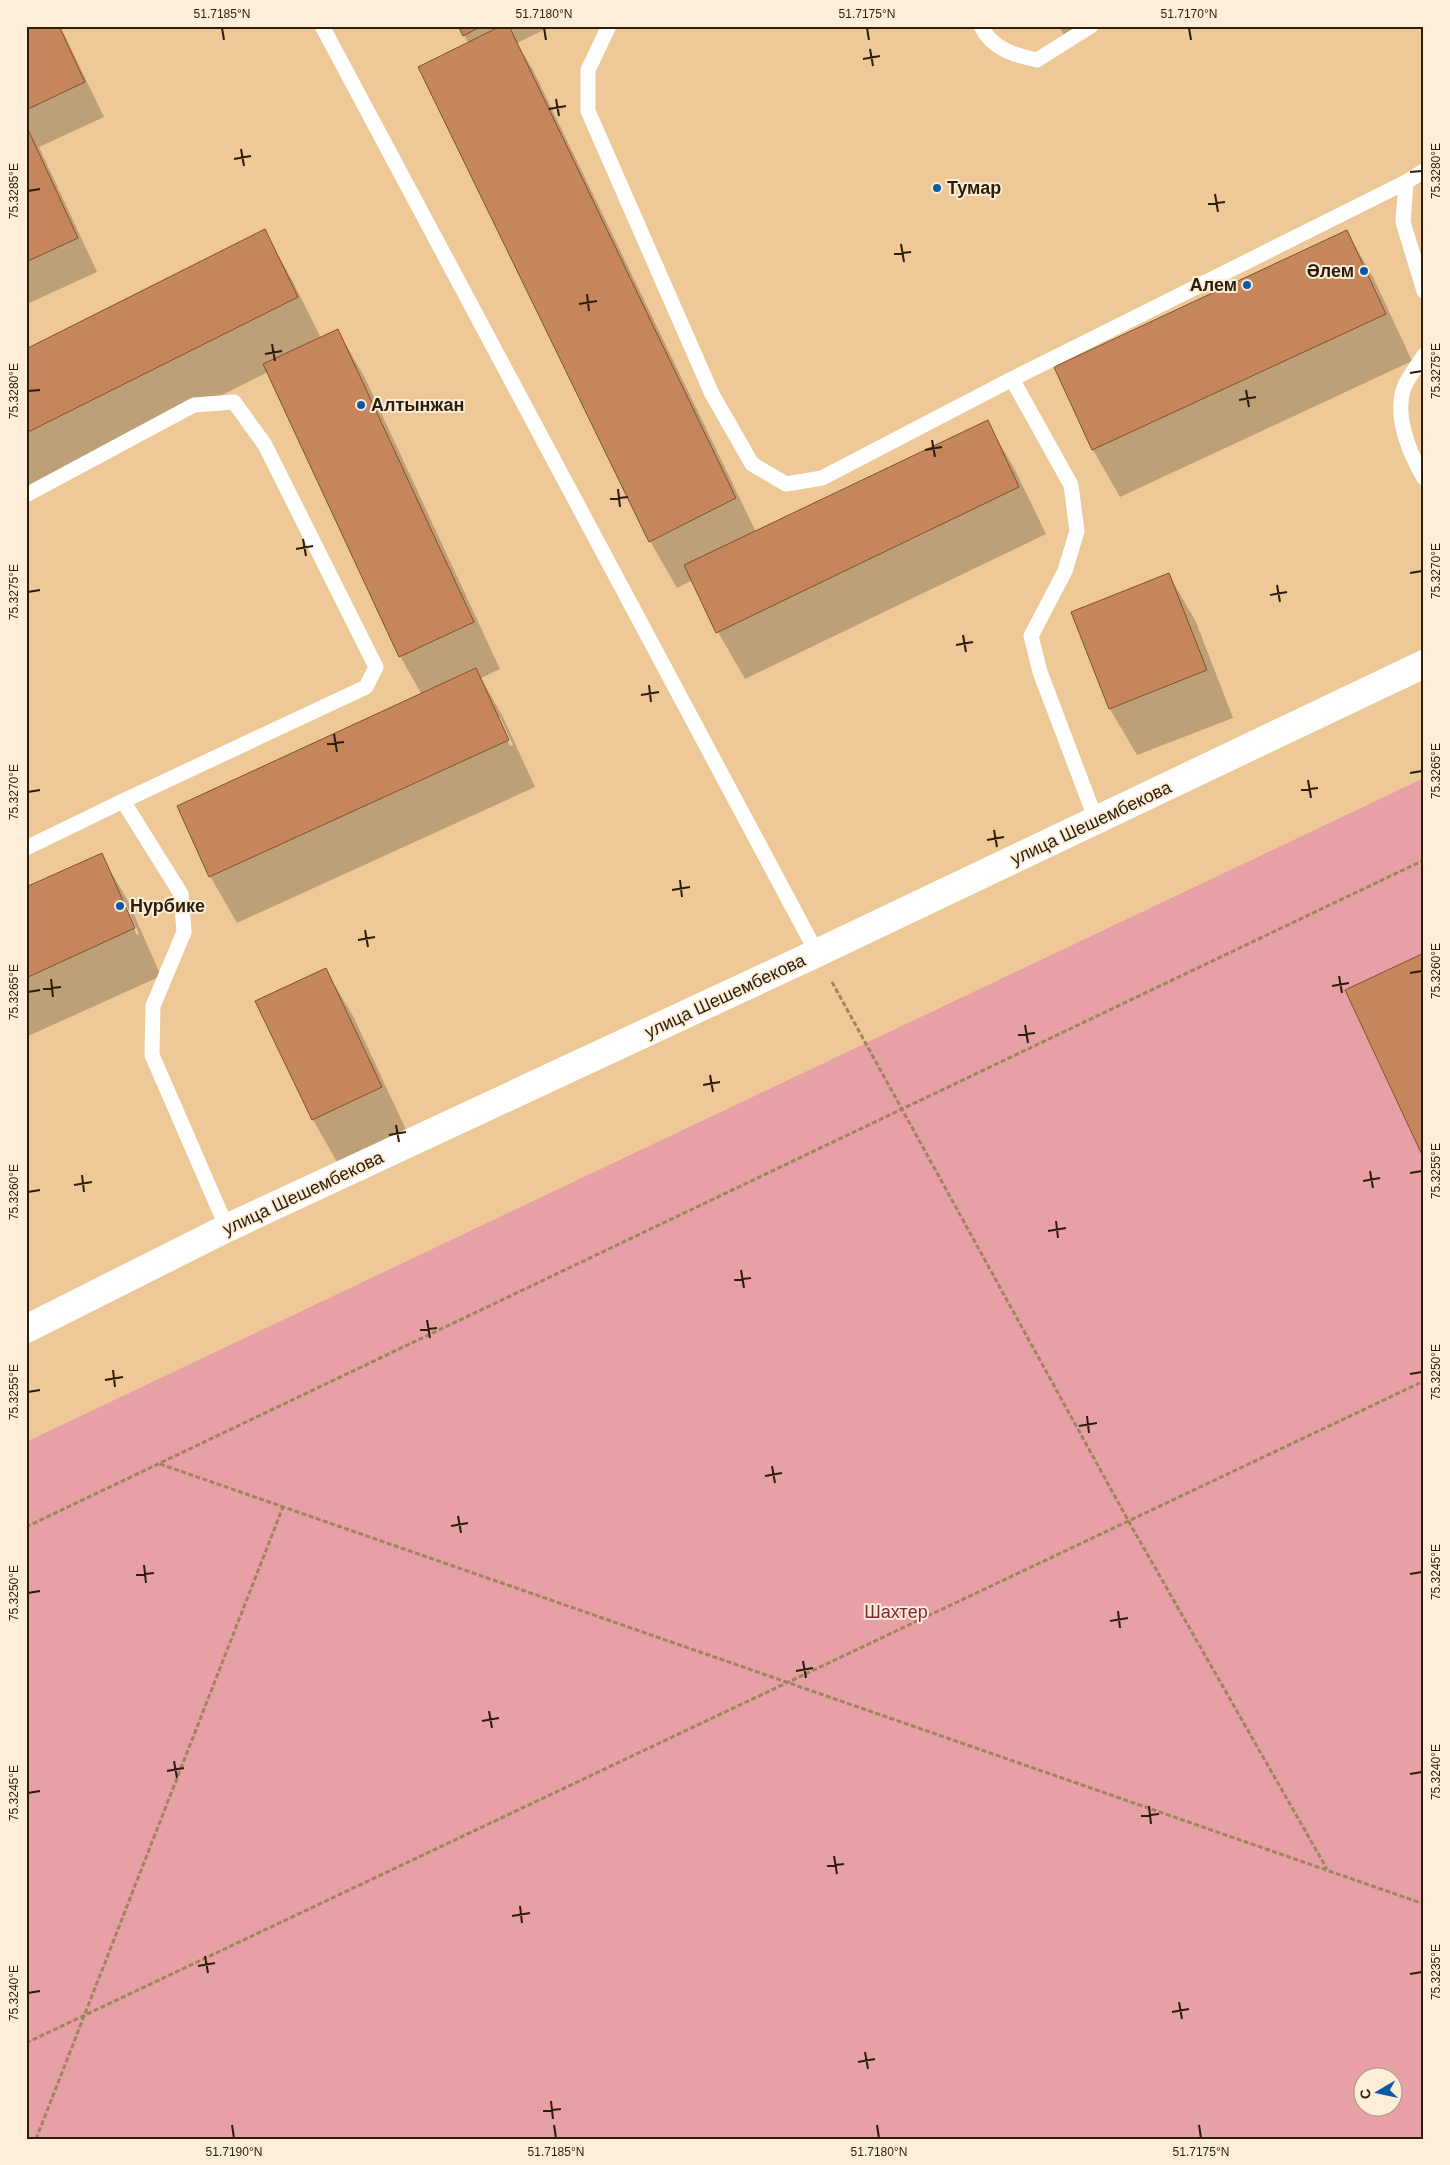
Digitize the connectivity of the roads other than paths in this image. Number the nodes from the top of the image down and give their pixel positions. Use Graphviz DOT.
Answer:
graph roads {
  1 [pos="322,26"];
  2 [pos="609,26"];
  3 [pos="981,26"];
  4 [pos="1091,26"];
  5 [pos="1424,171"];
  6 [pos="1406,182"];
  7 [pos="1424,291"];
  8 [pos="1424,355"];
  9 [pos="1012,379"];
  10 [pos="1424,478"];
  11 [pos="26,495"];
  12 [pos="1424,664"];
  13 [pos="123,801"];
  14 [pos="1096,820"];
  15 [pos="26,848"];
  16 [pos="817,953"];
  17 [pos="227,1228"];
  18 [pos="26,1329"];
  1 -- 16 [label="lane"];
  2 -- 9 [label="lane"];
  3 -- 4 [label="lane"];
  5 -- 6 [label="lane"];
  6 -- 7 [label="lane"];
  6 -- 9 [label="lane"];
  8 -- 10 [label="lane"];
  9 -- 14 [label="lane"];
  11 -- 13 [label="lane"];
  12 -- 14 [label="street, улица Шешембекова"];
  13 -- 15 [label="lane"];
  13 -- 17 [label="lane"];
  14 -- 16 [label="street, улица Шешембекова"];
  16 -- 17 [label="street, улица Шешембекова"];
  17 -- 18 [label="street, улица Шешембекова"];
}
